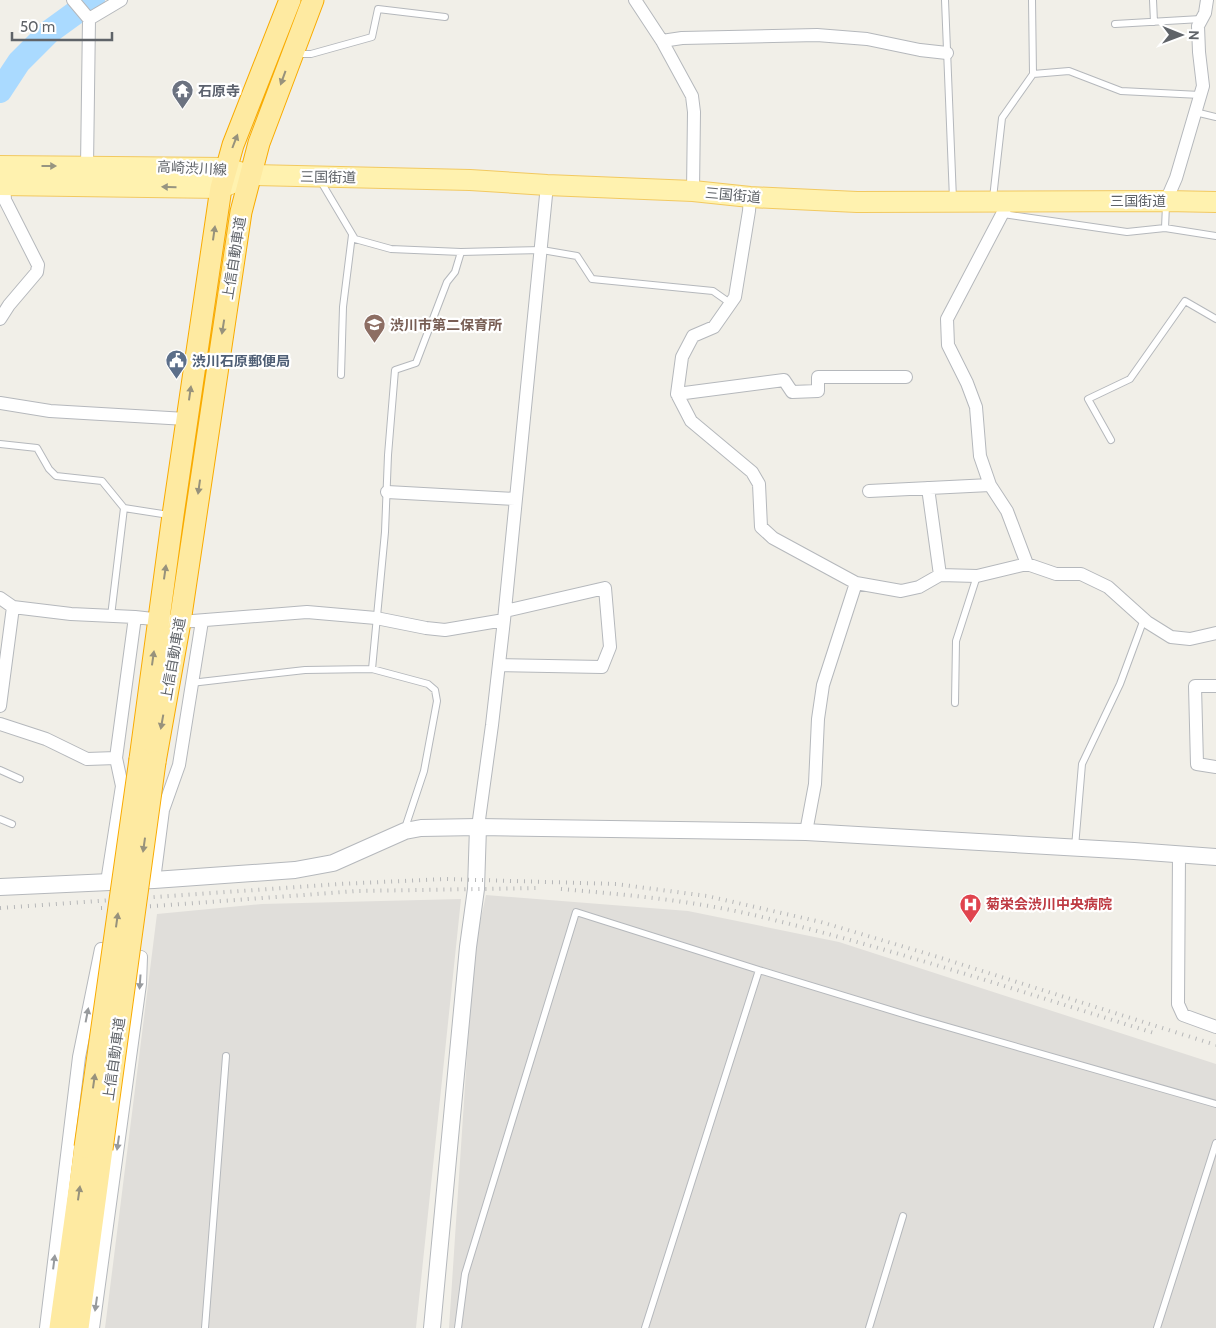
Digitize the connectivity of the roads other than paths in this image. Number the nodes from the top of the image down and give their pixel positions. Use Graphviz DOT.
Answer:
graph roads {
  1 [pos="74,0"];
  2 [pos="121,0"];
  3 [pos="290,0"];
  4 [pos="313,0"];
  5 [pos="635,0"];
  6 [pos="945,0"];
  7 [pos="1032,0"];
  8 [pos="1153,0"];
  9 [pos="1207,0"];
  10 [pos="1206,15"];
  11 [pos="445,17"];
  12 [pos="89,19"];
  13 [pos="1154,22"];
  14 [pos="1115,24"];
  15 [pos="662,41"];
  16 [pos="947,53"];
  17 [pos="292,55"];
  18 [pos="1033,74"];
  19 [pos="1200,95"];
  20 [pos="1195,112"];
  21 [pos="1216,116"];
  22 [pos="87,166"];
  23 [pos="250,175"];
  24 [pos="318,176"];
  25 [pos="223,178"];
  26 [pos="1,179"];
  27 [pos="547,185"];
  28 [pos="693,191"];
  29 [pos="750,197"];
  30 [pos="1166,201"];
  31 [pos="953,202"];
  32 [pos="1216,202"];
  33 [pos="1002,205"];
  34 [pos="1165,228"];
  35 [pos="352,235"];
  36 [pos="1216,236"];
  37 [pos="542,250"];
  38 [pos="461,252"];
  39 [pos="730,303"];
  40 [pos="0,319"];
  41 [pos="1216,319"];
  42 [pos="341,375"];
  43 [pos="906,377"];
  44 [pos="678,394"];
  45 [pos="0,403"];
  46 [pos="186,418"];
  47 [pos="1111,440"];
  48 [pos="0,444"];
  49 [pos="990,485"];
  50 [pos="928,488"];
  51 [pos="869,491"];
  52 [pos="387,492"];
  53 [pos="515,499"];
  54 [pos="124,508"];
  55 [pos="172,515"];
  56 [pos="1027,564"];
  57 [pos="940,575"];
  58 [pos="976,576"];
  59 [pos="856,583"];
  60 [pos="0,598"];
  61 [pos="13,607"];
  62 [pos="505,615"];
  63 [pos="111,616"];
  64 [pos="135,618"];
  65 [pos="376,618"];
  66 [pos="1144,619"];
  67 [pos="158,620"];
  68 [pos="202,621"];
  69 [pos="180,622"];
  70 [pos="1216,633"];
  71 [pos="499,665"];
  72 [pos="372,668"];
  73 [pos="191,683"];
  74 [pos="1216,686"];
  75 [pos="954,703"];
  76 [pos="0,706"];
  77 [pos="0,724"];
  78 [pos="116,758"];
  79 [pos="148,760"];
  80 [pos="1216,768"];
  81 [pos="0,770"];
  82 [pos="20,778"];
  83 [pos="0,819"];
  84 [pos="12,824"];
  85 [pos="478,827"];
  86 [pos="404,831"];
  87 [pos="806,832"];
  88 [pos="1075,847"];
  89 [pos="1179,854"];
  90 [pos="1216,857"];
  91 [pos="154,880"];
  92 [pos="106,882"];
  93 [pos="0,887"];
  94 [pos="759,970"];
  95 [pos="1216,1027"];
  96 [pos="226,1056"];
  97 [pos="1216,1104"];
  98 [pos="1216,1143"];
  99 [pos="93,1148"];
  100 [pos="903,1216"];
  101 [pos="46,1328"];
  102 [pos="60,1328"];
  103 [pos="78,1328"];
  104 [pos="93,1328"];
  105 [pos="205,1328"];
  106 [pos="432,1328"];
  107 [pos="458,1328"];
  108 [pos="644,1328"];
  109 [pos="869,1328"];
  110 [pos="1157,1328"];
  1 -- 12 [label="street"];
  2 -- 12 [label="street"];
  25 -- 3 [label="highway, 上信自動車道, one-way"];
  4 -- 17 [label="highway, 上信自動車道"];
  5 -- 15 [label="street"];
  6 -- 16 [label="lane"];
  7 -- 18 [label="lane"];
  8 -- 13 [label="lane"];
  9 -- 10 [label="street"];
  10 -- 13 [label="lane"];
  10 -- 19 [label="street"];
  11 -- 17 [label="lane"];
  12 -- 22 [label="street"];
  13 -- 14 [label="lane"];
  15 -- 16 [label="street"];
  15 -- 28 [label="street"];
  16 -- 31 [label="lane"];
  17 -- 23 [label="highway, 上信自動車道, one-way"];
  18 -- 19 [label="lane"];
  18 -- 33 [label="lane"];
  19 -- 20 [label="street"];
  20 -- 21 [label="lane"];
  20 -- 30 [label="street"];
  22 -- 25 [label="main road, 高崎渋川線"];
  26 -- 22 [label="main road, 高崎渋川線, one-way"];
  23 -- 24 [label="main road, 三国街道"];
  23 -- 25 [label="main road, 高崎渋川線"];
  23 -- 69 [label="highway, 上信自動車道, one-way"];
  24 -- 27 [label="main road, 三国街道"];
  24 -- 35 [label="lane"];
  25 -- 26 [label="main road, 高崎渋川線, one-way"];
  46 -- 25 [label="highway, 上信自動車道, one-way"];
  26 -- 40 [label="street"];
  27 -- 28 [label="main road, 三国街道"];
  27 -- 37 [label="street"];
  28 -- 29 [label="main road, 三国街道"];
  29 -- 31 [label="main road, 三国街道"];
  29 -- 39 [label="street"];
  30 -- 32 [label="main road, 三国街道"];
  30 -- 33 [label="main road, 三国街道"];
  30 -- 34 [label="lane"];
  31 -- 33 [label="main road, 三国街道"];
  33 -- 34 [label="lane"];
  33 -- 49 [label="street"];
  34 -- 36 [label="lane"];
  35 -- 38 [label="lane"];
  35 -- 42 [label="lane"];
  37 -- 38 [label="lane"];
  37 -- 39 [label="lane"];
  37 -- 53 [label="street"];
  38 -- 52 [label="lane"];
  39 -- 44 [label="street"];
  41 -- 47 [label="lane"];
  43 -- 44 [label="street"];
  44 -- 59 [label="street"];
  45 -- 46 [label="street"];
  46 -- 55 [label="highway, 上信自動車道"];
  48 -- 54 [label="lane"];
  49 -- 50 [label="street"];
  49 -- 56 [label="street"];
  50 -- 51 [label="street"];
  50 -- 57 [label="street"];
  52 -- 53 [label="street"];
  52 -- 65 [label="lane"];
  53 -- 62 [label="street"];
  54 -- 55 [label="lane"];
  54 -- 63 [label="lane"];
  67 -- 55 [label="highway, 上信自動車道, one-way"];
  56 -- 58 [label="street"];
  56 -- 66 [label="street"];
  57 -- 58 [label="street"];
  57 -- 59 [label="street"];
  58 -- 75 [label="lane"];
  59 -- 87 [label="street"];
  60 -- 61 [label="street"];
  61 -- 63 [label="street"];
  61 -- 76 [label="street"];
  62 -- 65 [label="street"];
  62 -- 71 [label="street"];
  62 -- 71 [label="street"];
  63 -- 64 [label="street"];
  64 -- 67 [label="street"];
  64 -- 78 [label="street"];
  65 -- 68 [label="street"];
  65 -- 72 [label="lane"];
  66 -- 70 [label="street"];
  66 -- 88 [label="lane"];
  67 -- 69 [label="street"];
  79 -- 67 [label="highway, 上信自動車道, one-way"];
  68 -- 69 [label="street"];
  68 -- 73 [label="street"];
  69 -- 79 [label="highway, 上信自動車道, one-way"];
  71 -- 85 [label="street"];
  72 -- 73 [label="lane"];
  72 -- 86 [label="lane"];
  73 -- 91 [label="street"];
  74 -- 80 [label="street"];
  77 -- 78 [label="street"];
  78 -- 92 [label="street"];
  79 -- 99 [label="highway, 上信自動車道, bridge"];
  81 -- 82 [label="lane"];
  83 -- 84 [label="lane"];
  85 -- 86 [label="street"];
  85 -- 87 [label="street"];
  85 -- 106 [label="street"];
  86 -- 91 [label="street"];
  87 -- 88 [label="street"];
  88 -- 89 [label="street"];
  89 -- 90 [label="street"];
  89 -- 95 [label="street"];
  91 -- 92 [label="street"];
  92 -- 93 [label="street"];
  94 -- 97 [label="lane"];
  94 -- 107 [label="lane"];
  94 -- 108 [label="lane"];
  96 -- 105 [label="lane"];
  98 -- 110 [label="lane"];
  102 -- 99 [label="highway, 上信自動車道, one-way"];
  99 -- 103 [label="highway, 上信自動車道"];
  100 -- 109 [label="lane"];
  101 -- 104 [label="street, one-way"];
}
